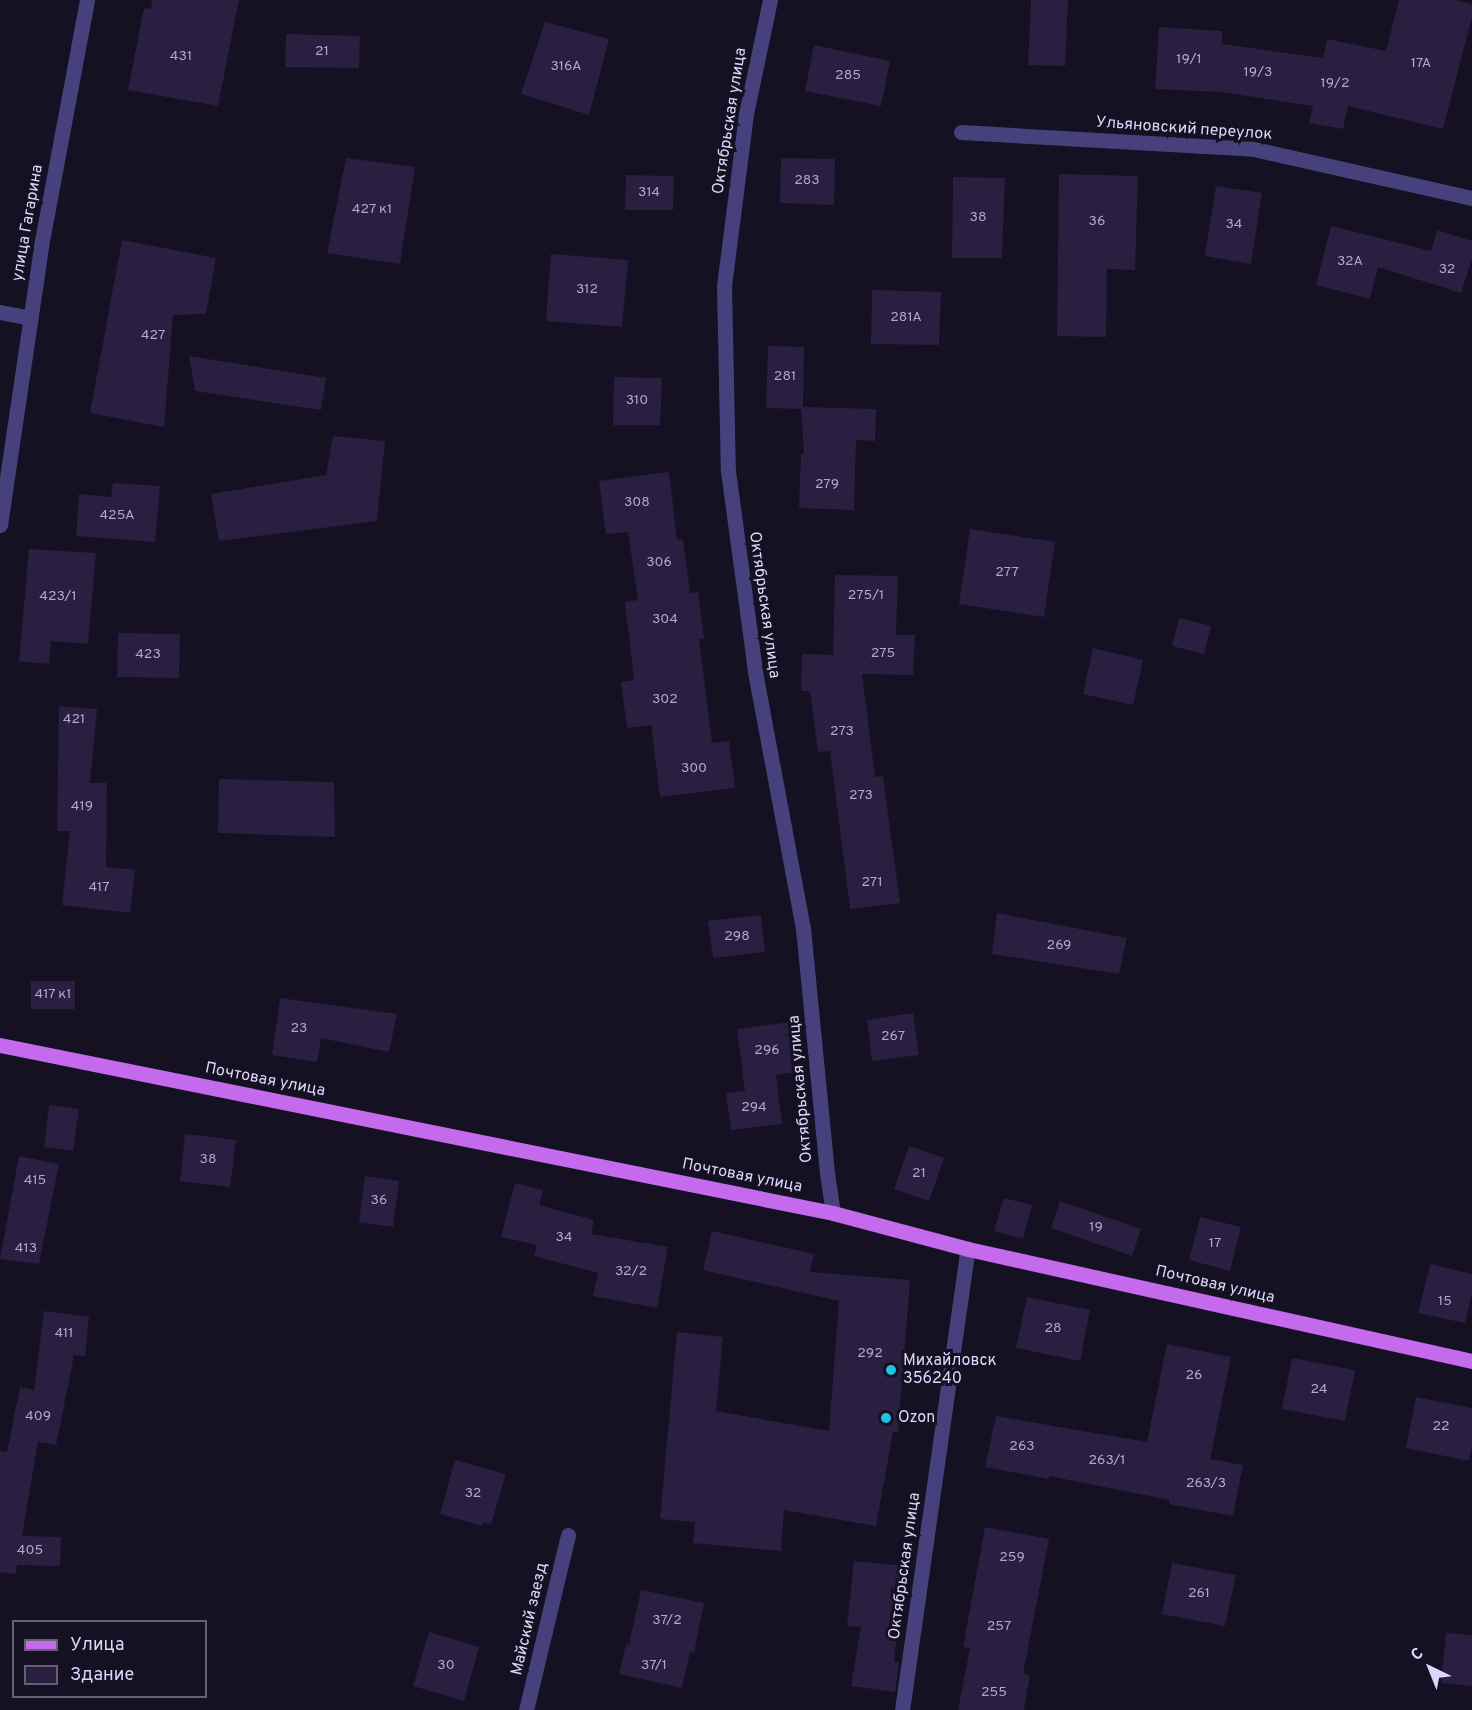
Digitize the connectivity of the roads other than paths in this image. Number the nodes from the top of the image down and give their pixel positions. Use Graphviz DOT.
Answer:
graph roads {
  1 [pos="87,0"];
  2 [pos="770,0"];
  3 [pos="961,132"];
  4 [pos="1472,198"];
  5 [pos="0,312"];
  6 [pos="30,318"];
  7 [pos="0,525"];
  8 [pos="0,1044"];
  9 [pos="833,1213"];
  10 [pos="968,1249"];
  11 [pos="1472,1361"];
  12 [pos="568,1536"];
  13 [pos="526,1710"];
  14 [pos="902,1710"];
  1 -- 6 [label="street, улица Гагарина"];
  2 -- 9 [label="street, Октябрьская улица"];
  3 -- 4 [label="street, Ульяновский переулок"];
  5 -- 6 [label="street"];
  6 -- 7 [label="street, улица Гагарина"];
  8 -- 9 [label="main road, Почтовая улица"];
  9 -- 10 [label="main road, Почтовая улица"];
  10 -- 11 [label="main road, Почтовая улица"];
  10 -- 14 [label="street, Октябрьская улица"];
  12 -- 13 [label="street, Майский заезд"];
}
